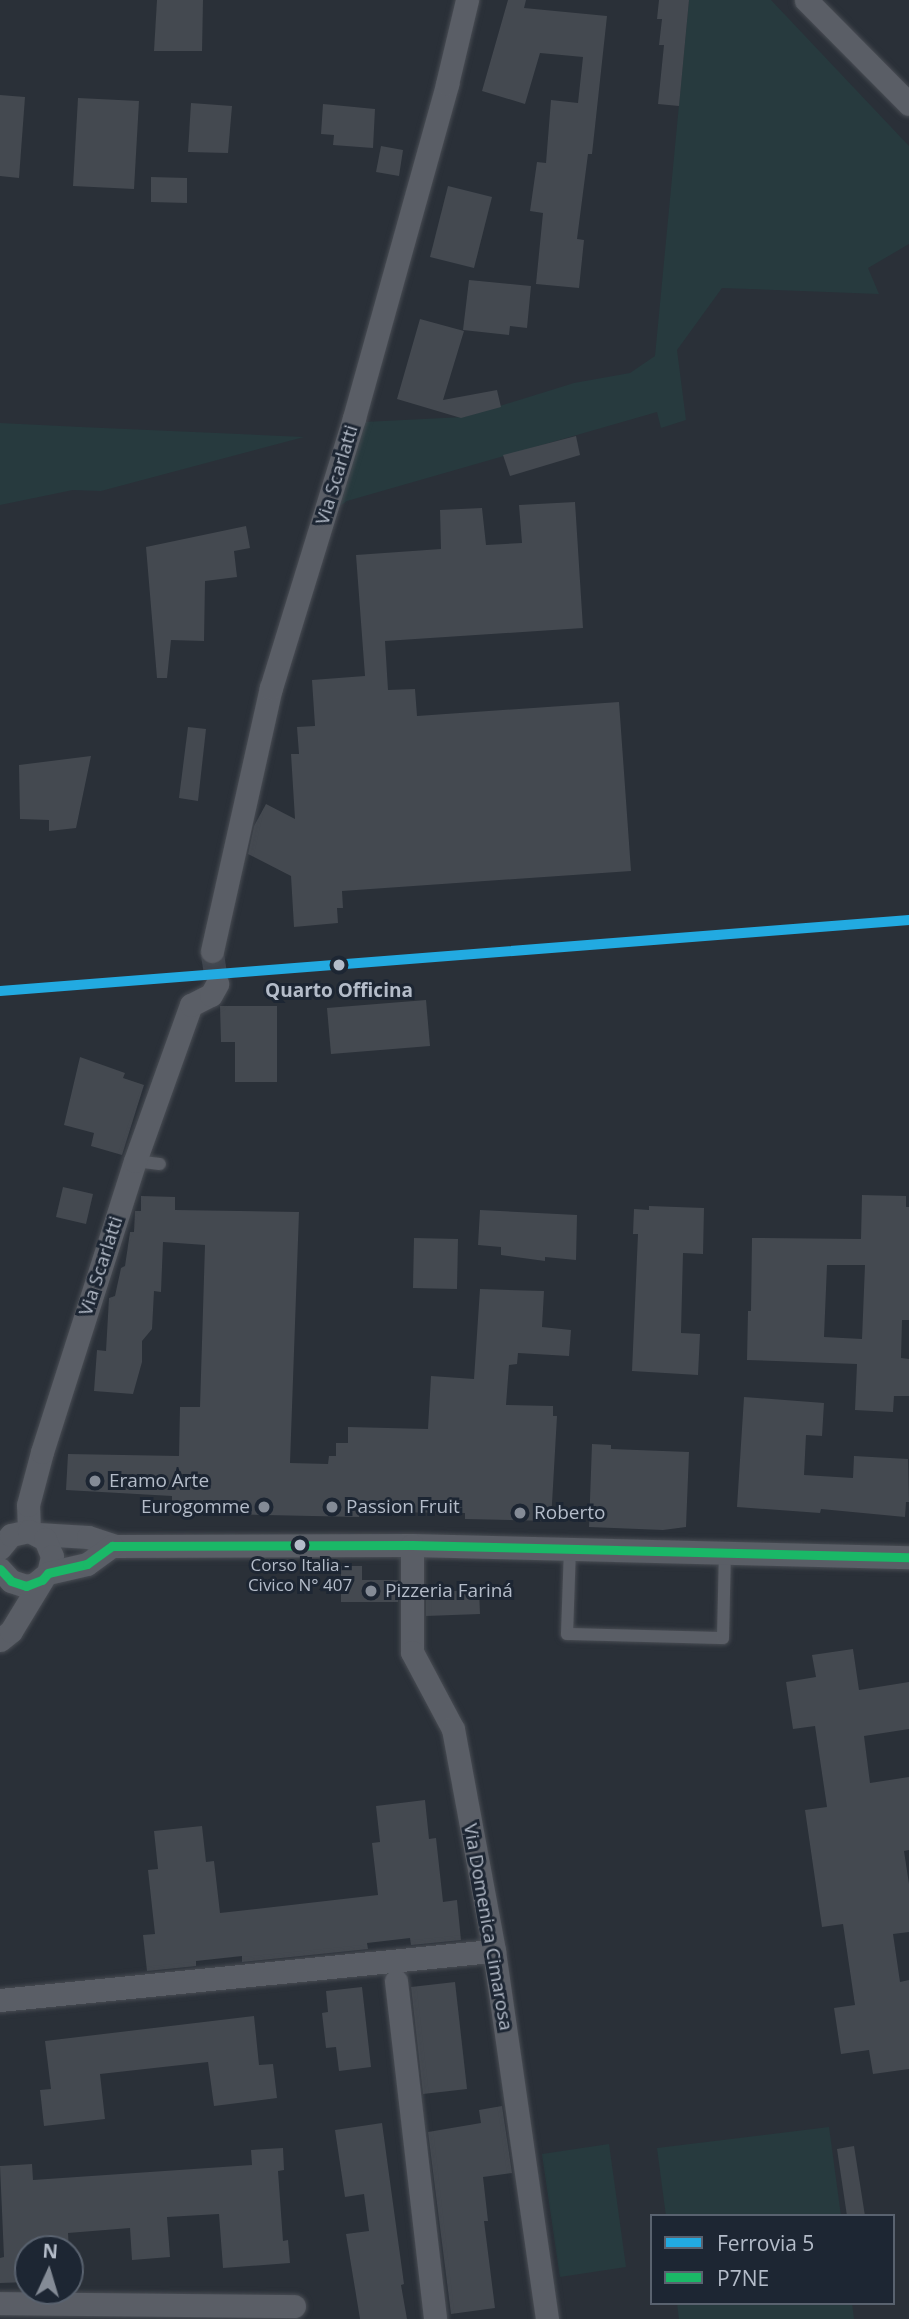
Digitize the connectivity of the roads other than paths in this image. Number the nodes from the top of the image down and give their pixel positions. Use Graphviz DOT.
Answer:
graph roads {
  1 [pos="467,0"];
  2 [pos="806,0"];
  3 [pos="909,104"];
  4 [pos="212,951"];
  5 [pos="216,984"];
  6 [pos="135,1161"];
  7 [pos="160,1164"];
  8 [pos="15,1536"];
  9 [pos="412,1545"];
  10 [pos="112,1546"];
  11 [pos="570,1548"];
  12 [pos="725,1552"];
  13 [pos="909,1557"];
  14 [pos="0,1569"];
  15 [pos="45,1577"];
  16 [pos="0,1640"];
  17 [pos="494,1951"];
  18 [pos="396,1981"];
  19 [pos="0,2000"];
  20 [pos="0,2303"];
  21 [pos="294,2306"];
  22 [pos="435,2319"];
  23 [pos="547,2319"];
  1 -- 4 [label="street, Via Scarlatti"];
  2 -- 3 [label="street"];
  5 -- 6 [label="street, Via Scarlatti"];
  6 -- 7 [label="lane"];
  6 -- 8 [label="street, Via Scarlatti"];
  8 -- 10 [label="street"];
  8 -- 15 [label="street"];
  9 -- 10 [label="street"];
  9 -- 11 [label="street"];
  9 -- 17 [label="street, Via Domenica Cimarosa"];
  10 -- 15 [label="street"];
  11 -- 12 [label="street"];
  11 -- 12 [label="lane"];
  12 -- 13 [label="street"];
  14 -- 15 [label="street"];
  15 -- 16 [label="street"];
  17 -- 19 [label="street"];
  17 -- 23 [label="street, Via Domenica Cimarosa"];
  18 -- 22 [label="street"];
  20 -- 21 [label="street"];
}
